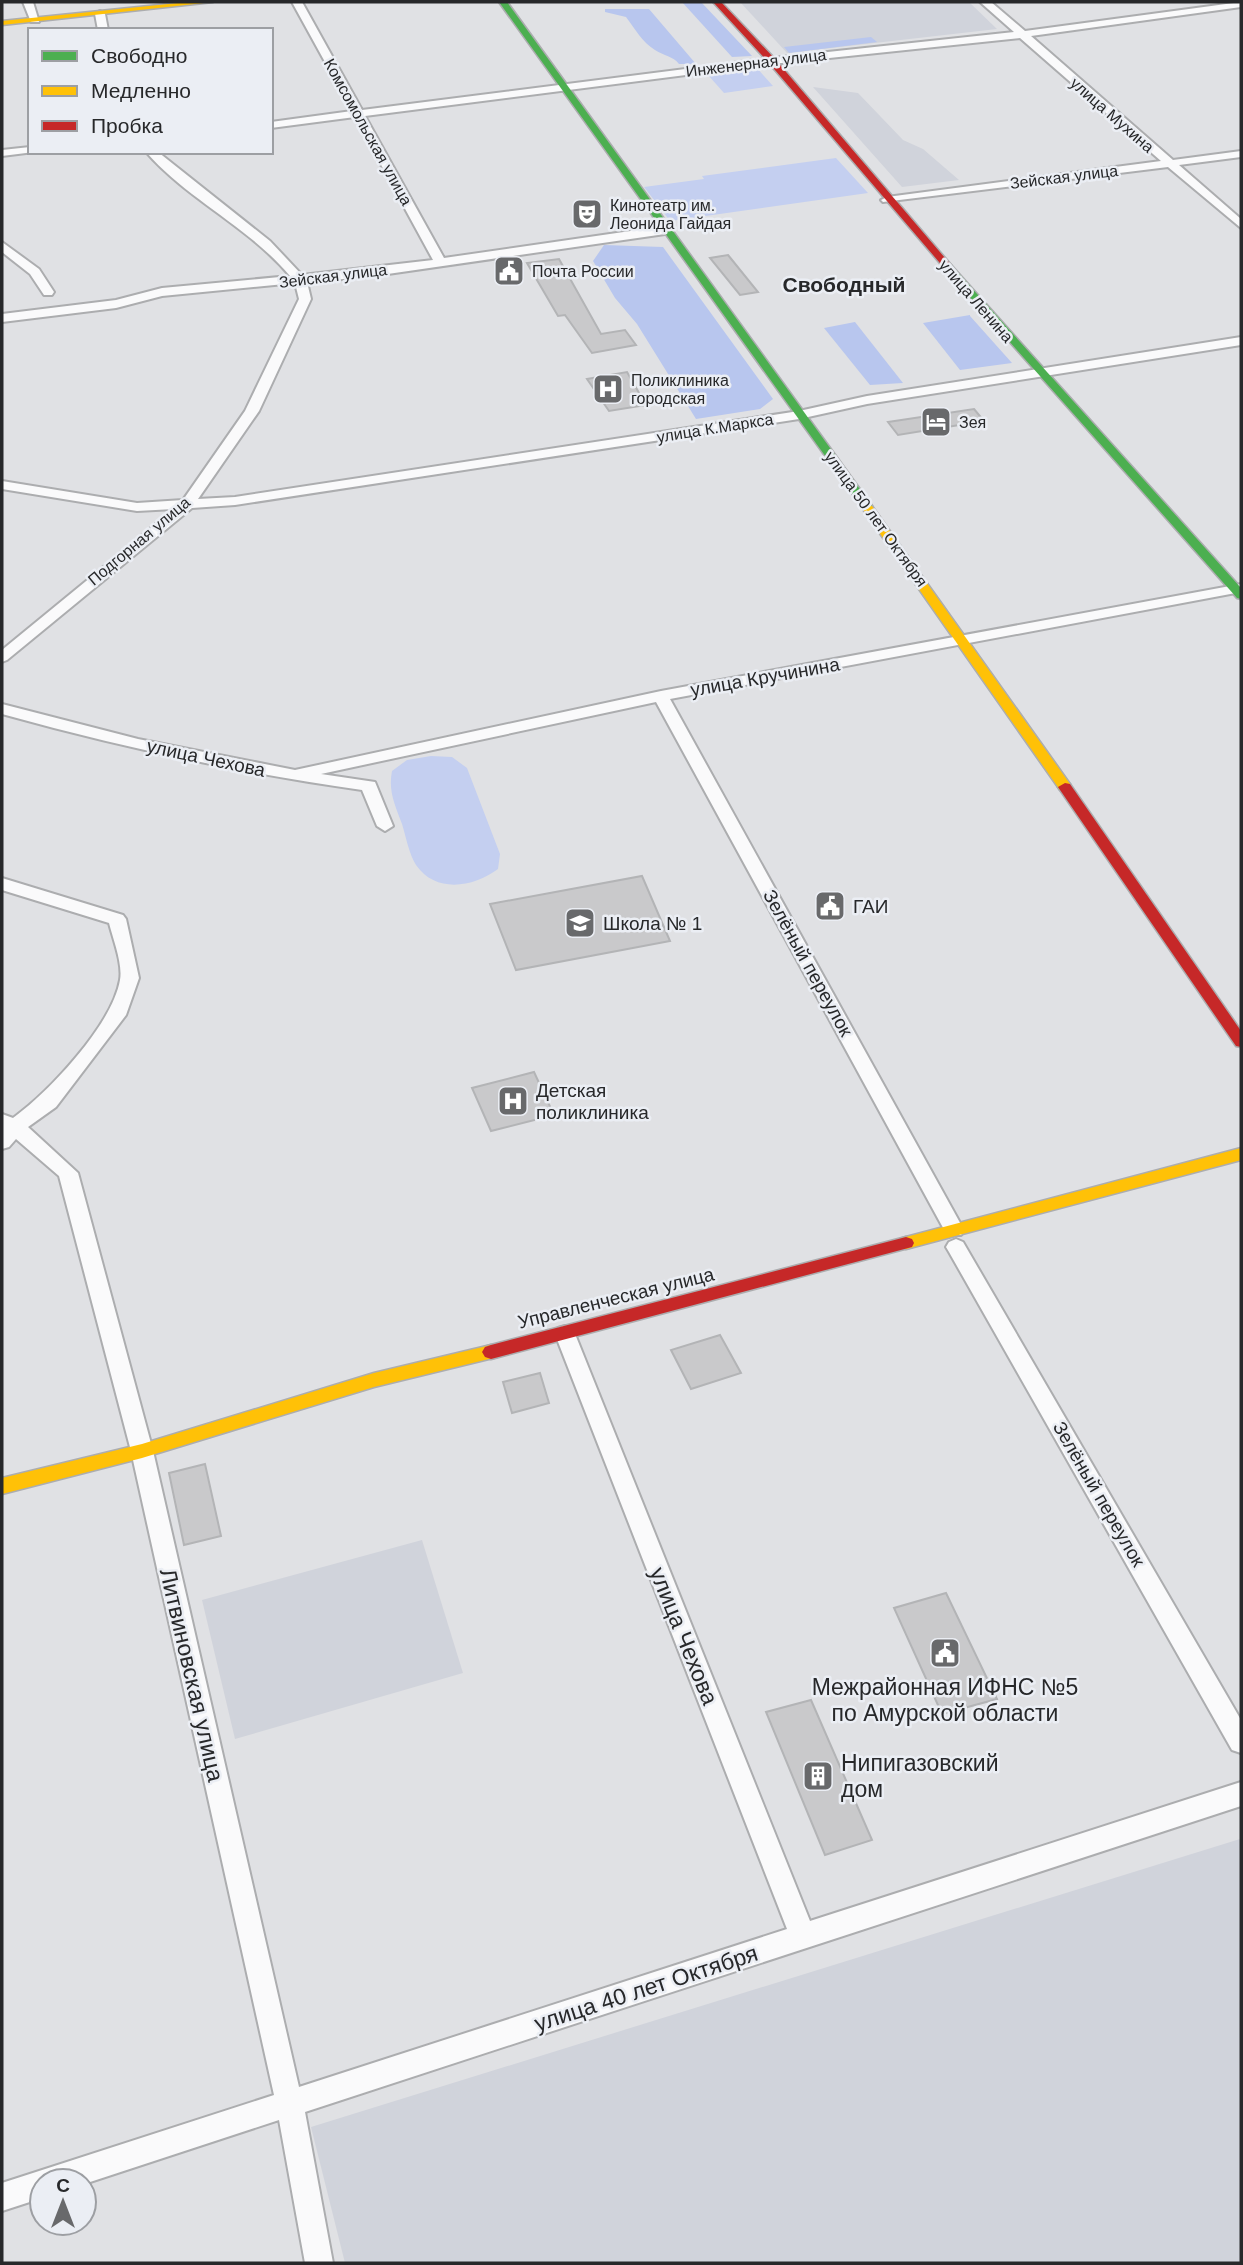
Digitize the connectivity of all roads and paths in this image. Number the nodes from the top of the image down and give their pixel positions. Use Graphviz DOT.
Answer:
graph roads {
  1 [pos="28,2"];
  2 [pos="209,2"];
  3 [pos="297,2"];
  4 [pos="503,2"];
  5 [pos="717,2"];
  6 [pos="985,2"];
  7 [pos="1241,4"];
  8 [pos="35,20"];
  9 [pos="101,22"];
  10 [pos="2,23"];
  11 [pos="1019,35"];
  12 [pos="772,61"];
  13 [pos="566,88"];
  14 [pos="358,115"];
  15 [pos="273,125"];
  16 [pos="3,150"];
  17 [pos="28,150"];
  18 [pos="153,154"];
  19 [pos="1241,154"];
  20 [pos="1169,164"];
  21 [pos="887,200"];
  22 [pos="1241,225"];
  23 [pos="665,230"];
  24 [pos="2,246"];
  25 [pos="440,262"];
  26 [pos="301,281"];
  27 [pos="48,292"];
  28 [pos="2,318"];
  29 [pos="1241,341"];
  30 [pos="1040,374"];
  31 [pos="800,415"];
  32 [pos="2,485"];
  33 [pos="187,505"];
  34 [pos="1239,591"];
  35 [pos="965,641"];
  36 [pos="2,657"];
  37 [pos="661,696"];
  38 [pos="2,709"];
  39 [pos="290,776"];
  40 [pos="385,826"];
  41 [pos="2,884"];
  42 [pos="1241,1042"];
  43 [pos="6,1130"];
  44 [pos="1241,1154"];
  45 [pos="955,1239"];
  46 [pos="565,1334"];
  47 [pos="142,1451"];
  48 [pos="2,1486"];
  49 [pos="1241,1742"];
  50 [pos="1241,1794"];
  51 [pos="804,1938"];
  52 [pos="289,2101"];
  53 [pos="92,2167"];
  54 [pos="28,2189"];
  55 [pos="2,2197"];
  56 [pos="319,2263"];
  1 -- 8 [label="street"];
  2 -- 9 [label="street"];
  3 -- 14 [label="street, Комсомольская улица"];
  4 -- 13 [label="street, улица 50 лет Октября"];
  5 -- 12 [label="street, улица Ленина"];
  6 -- 11 [label="street, улица Мухина"];
  7 -- 11 [label="street, Инженерная улица"];
  8 -- 9 [label="street"];
  8 -- 10 [label="street"];
  11 -- 12 [label="street, Инженерная улица"];
  11 -- 20 [label="street, улица Мухина"];
  12 -- 13 [label="street, Инженерная улица"];
  12 -- 21 [label="street, улица Ленина"];
  13 -- 14 [label="street, Инженерная улица"];
  13 -- 23 [label="street, улица 50 лет Октября"];
  14 -- 15 [label="street, Инженерная улица"];
  14 -- 25 [label="street, Комсомольская улица"];
  16 -- 17 [label="street"];
  18 -- 26 [label="street"];
  19 -- 20 [label="street, Зейская улица"];
  20 -- 21 [label="street, Зейская улица"];
  20 -- 22 [label="street, улица Мухина"];
  21 -- 30 [label="street, улица Ленина"];
  23 -- 25 [label="street, Зейская улица"];
  23 -- 31 [label="street, улица 50 лет Октября"];
  24 -- 27 [label="street"];
  25 -- 26 [label="street, Зейская улица"];
  26 -- 28 [label="street, Зейская улица"];
  26 -- 33 [label="street, Подгорная улица"];
  29 -- 30 [label="street, улица К.Маркса"];
  30 -- 31 [label="street, улица К.Маркса"];
  30 -- 34 [label="street, улица Ленина"];
  31 -- 33 [label="street, улица К.Маркса"];
  31 -- 35 [label="street, улица 50 лет Октября"];
  32 -- 33 [label="street, улица К.Маркса"];
  33 -- 36 [label="street, Подгорная улица"];
  34 -- 35 [label="street, улица Кручинина"];
  35 -- 37 [label="street, улица Кручинина"];
  35 -- 42 [label="street, улица 50 лет Октября"];
  37 -- 39 [label="street, улица Кручинина"];
  37 -- 45 [label="street, Зелёный переулок"];
  38 -- 39 [label="street, улица Чехова"];
  39 -- 40 [label="street, улица Чехова"];
  41 -- 43 [label="street"];
  43 -- 47 [label="street, Литвиновская улица"];
  44 -- 45 [label="street, Управленческая улица"];
  45 -- 46 [label="street, Управленческая улица"];
  45 -- 49 [label="street, Зелёный переулок"];
  46 -- 47 [label="street, Управленческая улица"];
  46 -- 51 [label="street, улица Чехова"];
  47 -- 48 [label="street, Управленческая улица"];
  47 -- 52 [label="street, Литвиновская улица"];
  50 -- 51 [label="street, улица 40 лет Октября"];
  51 -- 52 [label="street, улица 40 лет Октября"];
  52 -- 53 [label="street, улица 40 лет Октября"];
  52 -- 56 [label="street, Литвиновская улица"];
  54 -- 55 [label="street"];
}
